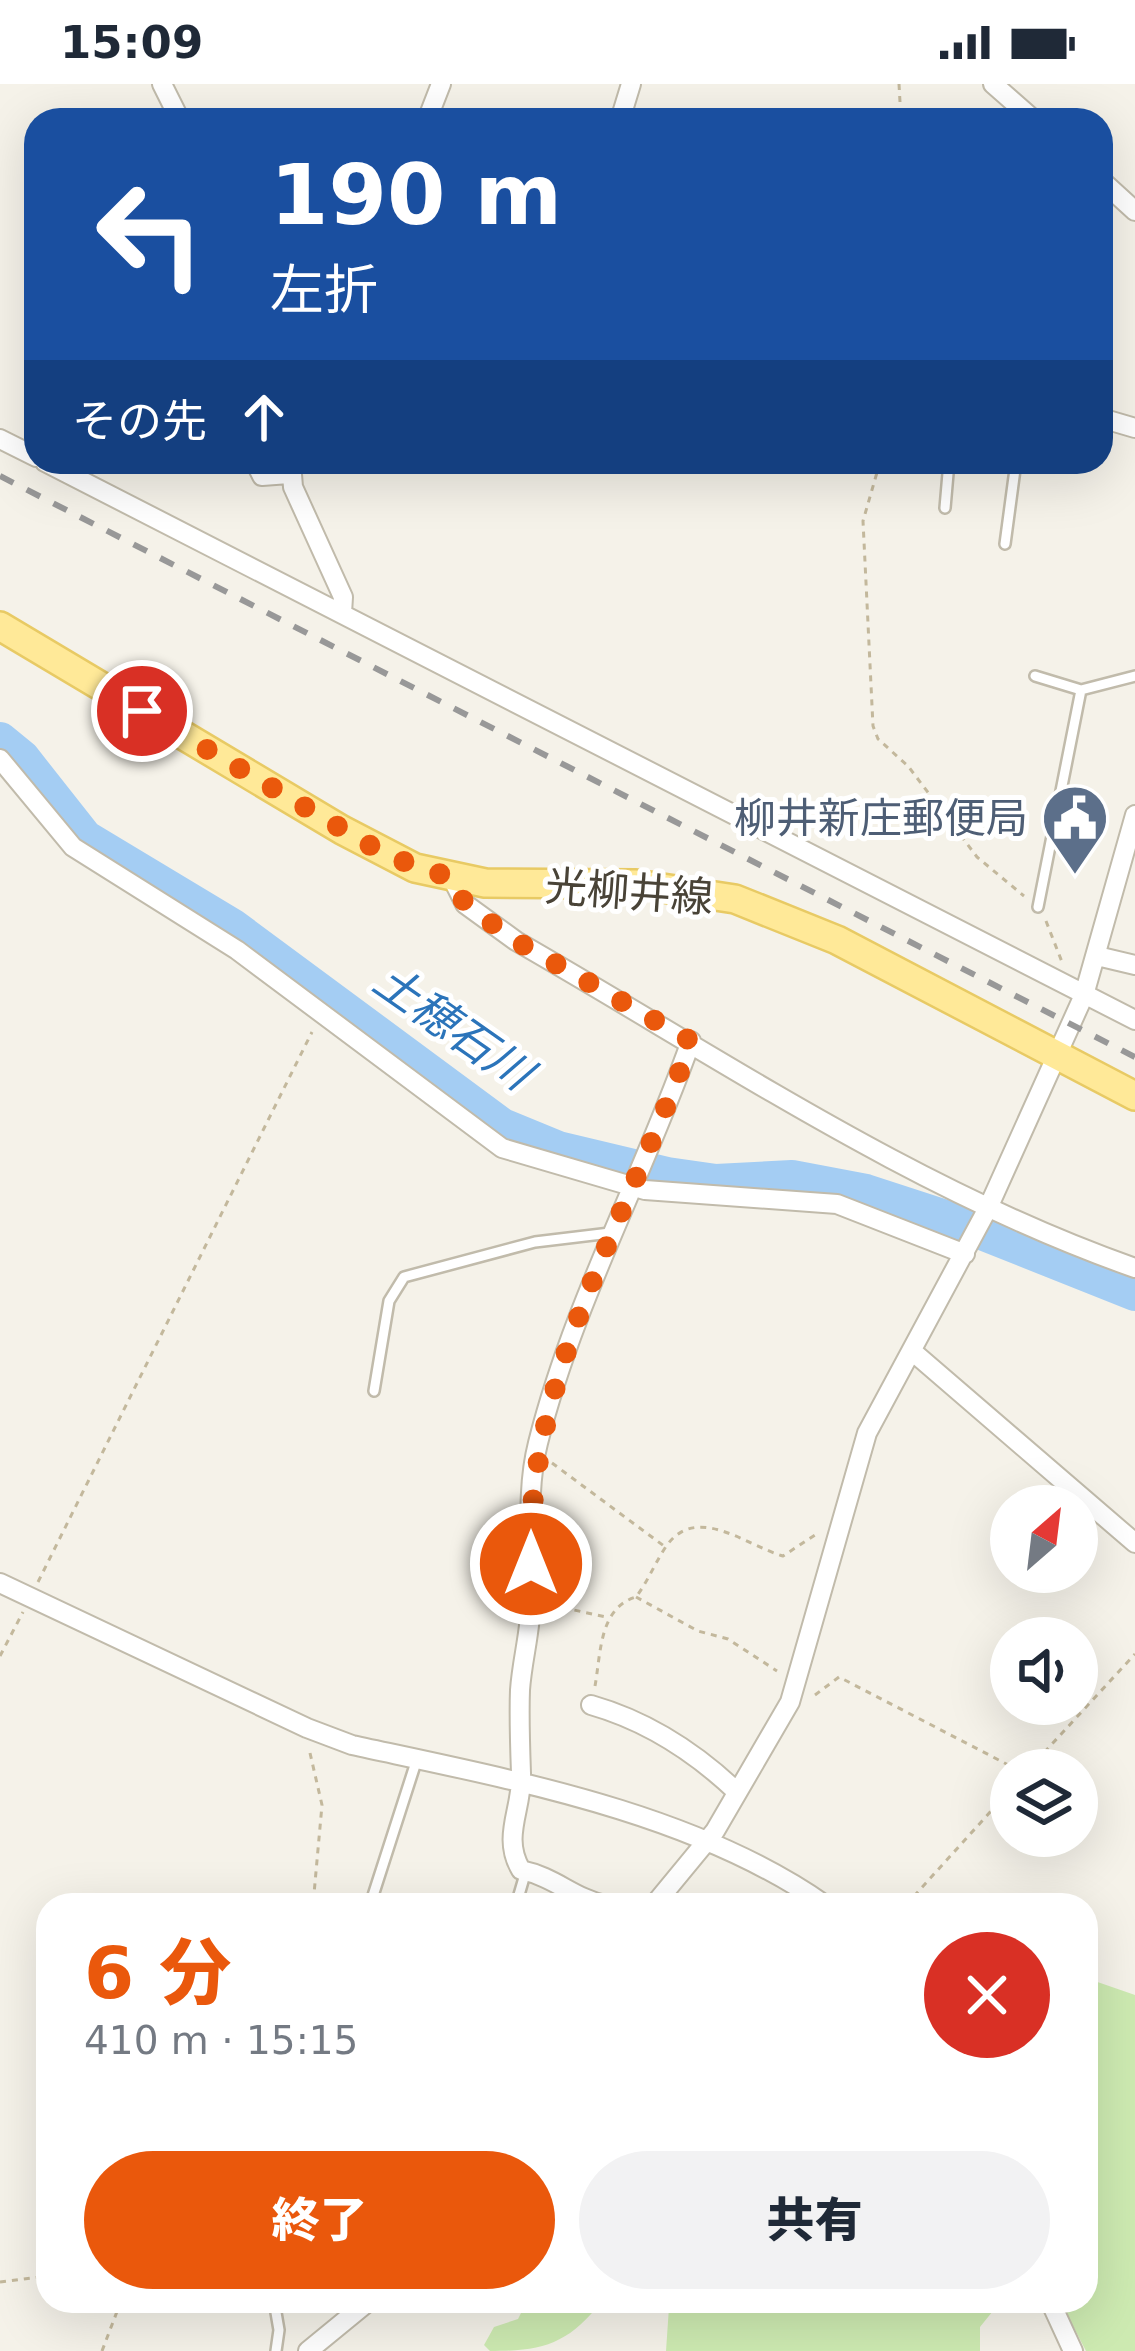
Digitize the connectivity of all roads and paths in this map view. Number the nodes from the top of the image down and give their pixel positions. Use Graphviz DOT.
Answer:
graph roads {
  1 [pos="994,84"];
  2 [pos="1021,108"];
  3 [pos="69,474"];
  4 [pos="292,474"];
  5 [pos="876,474"];
  6 [pos="948,474"];
  7 [pos="1014,474"];
  8 [pos="946,508"];
  9 [pos="1005,544"];
  10 [pos="342,613"];
  11 [pos="0,626"];
  12 [pos="1035,676"];
  13 [pos="1135,676"];
  14 [pos="1081,690"];
  15 [pos="0,759"];
  16 [pos="1135,815"];
  17 [pos="452,878"];
  18 [pos="1038,907"];
  19 [pos="1097,956"];
  20 [pos="1135,965"];
  21 [pos="1075,991"];
  22 [pos="323,1016"];
  23 [pos="1135,1020"];
  24 [pos="691,1041"];
  25 [pos="1054,1055"];
  26 [pos="1135,1096"];
  27 [pos="638,1185"];
  28 [pos="986,1211"];
  29 [pos="610,1233"];
  30 [pos="968,1248"];
  31 [pos="1135,1268"];
  32 [pos="912,1351"];
  33 [pos="374,1391"];
  34 [pos="536,1456"];
  35 [pos="839,1536"];
  36 [pos="1135,1543"];
  37 [pos="665,1548"];
  38 [pos="0,1583"];
  39 [pos="30,1597"];
  40 [pos="636,1598"];
  41 [pos="532,1603"];
  42 [pos="608,1618"];
  43 [pos="1135,1654"];
  44 [pos="0,1657"];
  45 [pos="795,1688"];
  46 [pos="591,1705"];
  47 [pos="307,1727"];
  48 [pos="1047,1749"];
  49 [pos="990,1755"];
  50 [pos="417,1759"];
  51 [pos="522,1786"];
  52 [pos="737,1792"];
  53 [pos="990,1812"];
  54 [pos="707,1839"];
  55 [pos="526,1871"];
  56 [pos="314,1893"];
  57 [pos="374,1893"];
  58 [pos="520,1893"];
  59 [pos="574,1893"];
  60 [pos="664,1893"];
  61 [pos="806,1893"];
  62 [pos="917,1893"];
  63 [pos="36,2278"];
  64 [pos="0,2282"];
  65 [pos="116,2313"];
  66 [pos="274,2313"];
  67 [pos="354,2313"];
  68 [pos="1056,2313"];
  69 [pos="102,2351"];
  70 [pos="276,2351"];
  71 [pos="308,2351"];
  72 [pos="1073,2351"];
  1 -- 2 [label="street"];
  3 -- 10 [label="street"];
  4 -- 10 [label="street"];
  5 -- 18 [label="path"];
  6 -- 8 [label="lane"];
  7 -- 9 [label="lane"];
  10 -- 21 [label="street"];
  11 -- 17 [label="main road, 光柳井線"];
  12 -- 14 [label="lane"];
  13 -- 14 [label="lane"];
  14 -- 18 [label="lane"];
  15 -- 22 [label="street"];
  16 -- 19 [label="street"];
  17 -- 24 [label="street"];
  17 -- 25 [label="main road, 光柳井線"];
  18 -- 21 [label="path"];
  19 -- 20 [label="street"];
  19 -- 21 [label="street"];
  21 -- 23 [label="street"];
  21 -- 25 [label="street"];
  22 -- 27 [label="street"];
  22 -- 39 [label="path"];
  24 -- 27 [label="street"];
  24 -- 28 [label="street"];
  25 -- 26 [label="main road, 光柳井線"];
  25 -- 28 [label="street"];
  27 -- 29 [label="street"];
  27 -- 30 [label="street"];
  28 -- 30 [label="street"];
  28 -- 31 [label="street"];
  29 -- 33 [label="lane"];
  29 -- 34 [label="street"];
  30 -- 32 [label="street"];
  32 -- 35 [label="street"];
  32 -- 36 [label="street"];
  34 -- 37 [label="path"];
  34 -- 41 [label="street"];
  35 -- 37 [label="path"];
  35 -- 45 [label="street"];
  37 -- 40 [label="path"];
  38 -- 39 [label="street"];
  39 -- 44 [label="path"];
  39 -- 47 [label="street"];
  40 -- 42 [label="path"];
  40 -- 45 [label="path"];
  41 -- 42 [label="path"];
  41 -- 51 [label="street"];
  42 -- 46 [label="path"];
  43 -- 48 [label="path"];
  45 -- 49 [label="path"];
  45 -- 52 [label="street"];
  46 -- 52 [label="street"];
  47 -- 50 [label="street"];
  47 -- 56 [label="path"];
  50 -- 51 [label="street"];
  50 -- 57 [label="lane"];
  51 -- 54 [label="street"];
  51 -- 55 [label="street"];
  52 -- 54 [label="street"];
  53 -- 62 [label="path"];
  54 -- 60 [label="street"];
  54 -- 61 [label="street"];
  55 -- 58 [label="lane"];
  55 -- 59 [label="street"];
  63 -- 64 [label="path"];
  65 -- 69 [label="path"];
  66 -- 70 [label="lane"];
  67 -- 71 [label="street"];
  68 -- 72 [label="street"];
}
